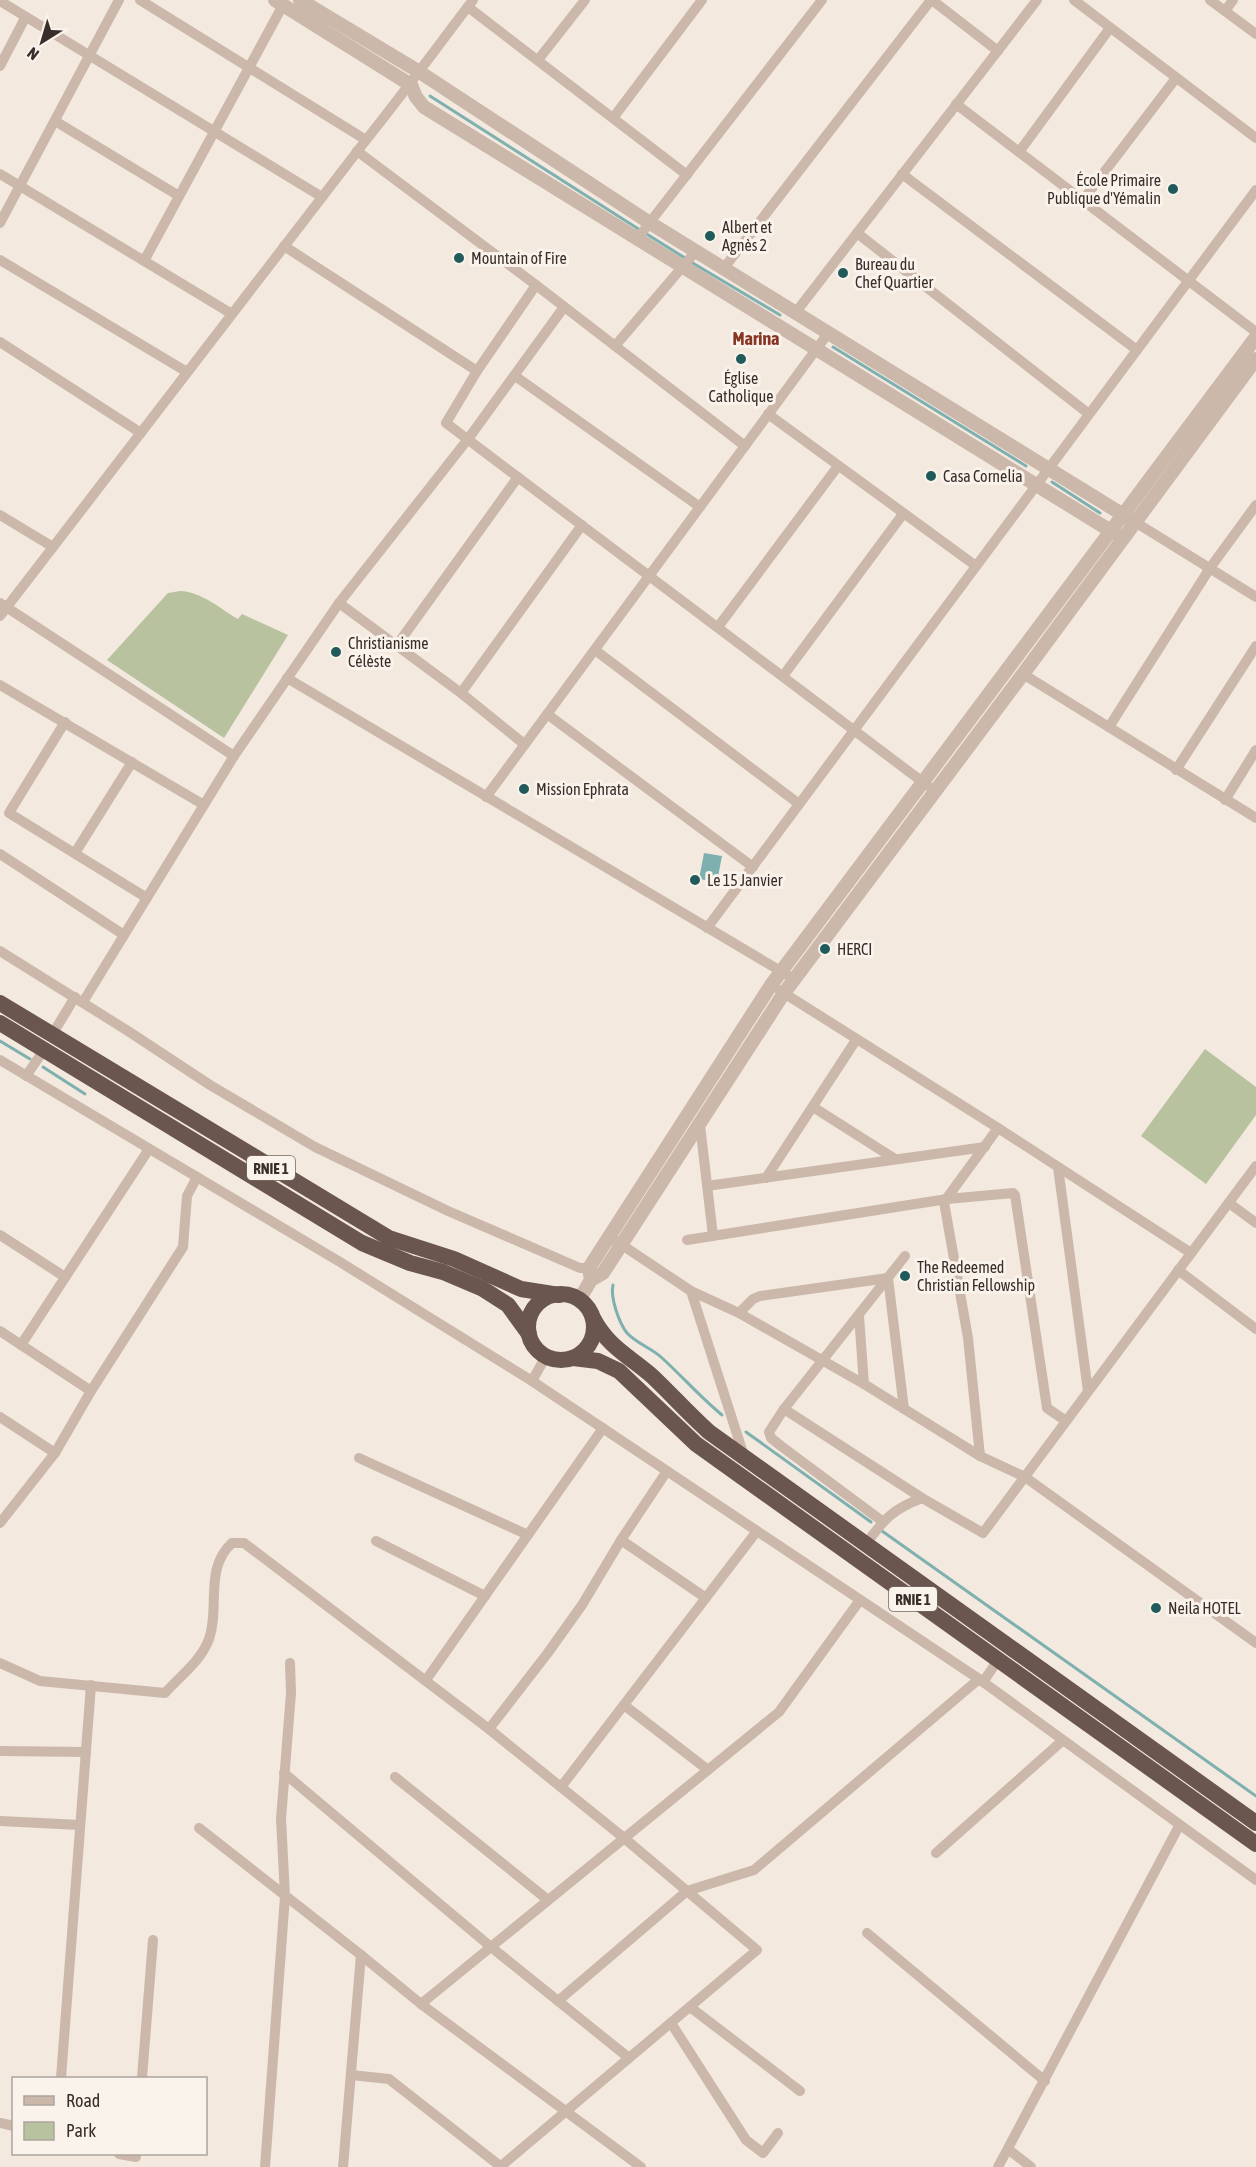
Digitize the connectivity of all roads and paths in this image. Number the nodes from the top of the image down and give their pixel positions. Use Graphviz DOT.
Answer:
graph roads {
  1 [pos="119,0"];
  2 [pos="140,0"];
  3 [pos="300,0"];
  4 [pos="585,0"];
  5 [pos="702,0"];
  6 [pos="822,0"];
  7 [pos="932,0"];
  8 [pos="1036,0"];
  9 [pos="1074,0"];
  10 [pos="1210,0"];
  11 [pos="1233,0"];
  12 [pos="0,2"];
  13 [pos="279,2"];
  14 [pos="470,2"];
  15 [pos="1225,11"];
  16 [pos="26,18"];
  17 [pos="1110,28"];
  18 [pos="1256,34"];
  19 [pos="998,51"];
  20 [pos="90,55"];
  21 [pos="538,60"];
  22 [pos="0,66"];
  23 [pos="250,67"];
  24 [pos="418,71"];
  25 [pos="1176,78"];
  26 [pos="411,85"];
  27 [pos="956,104"];
  28 [pos="613,118"];
  29 [pos="55,121"];
  30 [pos="214,132"];
  31 [pos="1256,138"];
  32 [pos="366,140"];
  33 [pos="357,151"];
  34 [pos="1019,152"];
  35 [pos="0,174"];
  36 [pos="903,174"];
  37 [pos="687,175"];
  38 [pos="20,186"];
  39 [pos="1256,190"];
  40 [pos="180,196"];
  41 [pos="322,197"];
  42 [pos="1083,200"];
  43 [pos="0,223"];
  44 [pos="650,223"];
  45 [pos="857,233"];
  46 [pos="637,239"];
  47 [pos="284,246"];
  48 [pos="696,251"];
  49 [pos="0,260"];
  50 [pos="144,261"];
  51 [pos="683,267"];
  52 [pos="724,268"];
  53 [pos="1189,281"];
  54 [pos="536,285"];
  55 [pos="564,307"];
  56 [pos="796,312"];
  57 [pos="232,314"];
  58 [pos="1256,332"];
  59 [pos="829,333"];
  60 [pos="1256,338"];
  61 [pos="0,342"];
  62 [pos="615,346"];
  63 [pos="816,349"];
  64 [pos="1137,350"];
  65 [pos="1256,359"];
  66 [pos="477,371"];
  67 [pos="187,372"];
  68 [pos="515,376"];
  69 [pos="768,414"];
  70 [pos="1089,414"];
  71 [pos="141,433"];
  72 [pos="468,439"];
  73 [pos="745,446"];
  74 [pos="838,466"];
  75 [pos="1049,468"];
  76 [pos="518,477"];
  77 [pos="1036,486"];
  78 [pos="1256,505"];
  79 [pos="700,507"];
  80 [pos="903,514"];
  81 [pos="0,515"];
  82 [pos="1130,518"];
  83 [pos="582,525"];
  84 [pos="1117,535"];
  85 [pos="53,547"];
  86 [pos="976,566"];
  87 [pos="1210,568"];
  88 [pos="650,576"];
  89 [pos="1256,597"];
  90 [pos="339,603"];
  91 [pos="2,609"];
  92 [pos="718,627"];
  93 [pos="397,645"];
  94 [pos="1256,646"];
  95 [pos="595,650"];
  96 [pos="1023,674"];
  97 [pos="783,676"];
  98 [pos="287,678"];
  99 [pos="0,685"];
  100 [pos="461,693"];
  101 [pos="547,714"];
  102 [pos="65,723"];
  103 [pos="1108,727"];
  104 [pos="854,730"];
  105 [pos="524,744"];
  106 [pos="1256,750"];
  107 [pos="234,756"];
  108 [pos="132,762"];
  109 [pos="1176,770"];
  110 [pos="923,782"];
  111 [pos="935,791"];
  112 [pos="486,797"];
  113 [pos="1225,800"];
  114 [pos="799,804"];
  115 [pos="204,805"];
  116 [pos="1256,818"];
  117 [pos="75,853"];
  118 [pos="0,854"];
  119 [pos="753,867"];
  120 [pos="147,898"];
  121 [pos="707,928"];
  122 [pos="124,935"];
  123 [pos="0,951"];
  124 [pos="781,972"];
  125 [pos="794,979"];
  126 [pos="771,985"];
  127 [pos="784,993"];
  128 [pos="79,1000"];
  129 [pos="0,1003"];
  130 [pos="0,1023"];
  131 [pos="856,1040"];
  132 [pos="48,1042"];
  133 [pos="0,1060"];
  134 [pos="26,1076"];
  135 [pos="813,1107"];
  136 [pos="700,1125"];
  137 [pos="998,1128"];
  138 [pos="985,1147"];
  139 [pos="149,1149"];
  140 [pos="895,1160"];
  141 [pos="1256,1166"];
  142 [pos="1058,1167"];
  143 [pos="197,1177"];
  144 [pos="766,1178"];
  145 [pos="707,1186"];
  146 [pos="947,1199"];
  147 [pos="1228,1203"];
  148 [pos="1256,1223"];
  149 [pos="0,1235"];
  150 [pos="713,1236"];
  151 [pos="610,1237"];
  152 [pos="687,1240"];
  153 [pos="622,1245"];
  154 [pos="1191,1253"];
  155 [pos="905,1256"];
  156 [pos="1178,1270"];
  157 [pos="590,1274"];
  158 [pos="65,1277"];
  159 [pos="888,1278"];
  160 [pos="691,1290"];
  161 [pos="559,1294"];
  162 [pos="579,1299"];
  163 [pos="739,1313"];
  164 [pos="859,1316"];
  165 [pos="593,1318"];
  166 [pos="1256,1329"];
  167 [pos="0,1331"];
  168 [pos="529,1334"];
  169 [pos="21,1345"];
  170 [pos="546,1356"];
  171 [pos="573,1358"];
  172 [pos="824,1361"];
  173 [pos="532,1381"];
  174 [pos="864,1384"];
  175 [pos="92,1391"];
  176 [pos="1088,1392"];
  177 [pos="904,1408"];
  178 [pos="784,1409"];
  179 [pos="0,1417"];
  180 [pos="1066,1421"];
  181 [pos="603,1428"];
  182 [pos="55,1453"];
  183 [pos="744,1456"];
  184 [pos="980,1456"];
  185 [pos="359,1458"];
  186 [pos="667,1471"];
  187 [pos="1025,1477"];
  188 [pos="922,1498"];
  189 [pos="882,1521"];
  190 [pos="0,1523"];
  191 [pos="757,1531"];
  192 [pos="528,1535"];
  193 [pos="621,1540"];
  194 [pos="376,1541"];
  195 [pos="866,1544"];
  196 [pos="485,1596"];
  197 [pos="705,1598"];
  198 [pos="860,1600"];
  199 [pos="1256,1642"];
  200 [pos="998,1660"];
  201 [pos="290,1663"];
  202 [pos="0,1664"];
  203 [pos="426,1680"];
  204 [pos="981,1681"];
  205 [pos="91,1685"];
  206 [pos="624,1705"];
  207 [pos="489,1729"];
  208 [pos="1062,1741"];
  209 [pos="0,1751"];
  210 [pos="86,1752"];
  211 [pos="708,1770"];
  212 [pos="284,1773"];
  213 [pos="395,1777"];
  214 [pos="561,1787"];
  215 [pos="0,1821"];
  216 [pos="1256,1823"];
  217 [pos="80,1825"];
  218 [pos="1179,1826"];
  219 [pos="199,1828"];
  220 [pos="624,1838"];
  221 [pos="1256,1844"];
  222 [pos="936,1853"];
  223 [pos="1256,1880"];
  224 [pos="687,1891"];
  225 [pos="285,1896"];
  226 [pos="549,1900"];
  227 [pos="867,1933"];
  228 [pos="153,1940"];
  229 [pos="491,1947"];
  230 [pos="361,1955"];
  231 [pos="558,2001"];
  232 [pos="421,2004"];
  233 [pos="690,2007"];
  234 [pos="671,2023"];
  235 [pos="629,2058"];
  236 [pos="351,2075"];
  237 [pos="61,2077"];
  238 [pos="142,2077"];
  239 [pos="1045,2081"];
  240 [pos="800,2091"];
  241 [pos="566,2110"];
  242 [pos="778,2133"];
  243 [pos="1008,2150"];
  244 [pos="634,2165"];
  245 [pos="265,2167"];
  246 [pos="343,2167"];
  247 [pos="500,2167"];
  248 [pos="998,2167"];
  249 [pos="1031,2167"];
  1 -- 20 [label="street"];
  2 -- 23 [label="street"];
  3 -- 24 [label="street"];
  4 -- 21 [label="street"];
  5 -- 28 [label="street"];
  6 -- 37 [label="street"];
  7 -- 19 [label="street"];
  7 -- 52 [label="street"];
  8 -- 19 [label="street"];
  9 -- 17 [label="street"];
  10 -- 15 [label="street"];
  11 -- 15 [label="street"];
  12 -- 16 [label="street"];
  13 -- 23 [label="street"];
  13 -- 26 [label="street"];
  14 -- 21 [label="street"];
  14 -- 24 [label="street"];
  15 -- 18 [label="street"];
  16 -- 20 [label="street"];
  16 -- 22 [label="street"];
  17 -- 25 [label="street"];
  17 -- 34 [label="street"];
  19 -- 27 [label="street"];
  20 -- 29 [label="street"];
  20 -- 30 [label="street"];
  21 -- 28 [label="street"];
  23 -- 30 [label="street"];
  23 -- 32 [label="street"];
  24 -- 26 [label="street"];
  24 -- 44 [label="street"];
  25 -- 31 [label="street"];
  25 -- 42 [label="street"];
  26 -- 32 [label="street"];
  26 -- 46 [label="street"];
  27 -- 34 [label="street"];
  27 -- 36 [label="street"];
  28 -- 37 [label="street"];
  29 -- 38 [label="street"];
  29 -- 40 [label="street"];
  30 -- 40 [label="street"];
  30 -- 41 [label="street"];
  32 -- 33 [label="street"];
  33 -- 41 [label="street"];
  33 -- 54 [label="street"];
  34 -- 42 [label="street"];
  35 -- 38 [label="street"];
  36 -- 45 [label="street"];
  36 -- 64 [label="street"];
  37 -- 44 [label="street"];
  38 -- 43 [label="street"];
  38 -- 50 [label="street"];
  39 -- 53 [label="street"];
  40 -- 50 [label="street"];
  41 -- 47 [label="street"];
  42 -- 53 [label="street"];
  44 -- 46 [label="street"];
  44 -- 48 [label="street"];
  45 -- 56 [label="street"];
  45 -- 70 [label="street"];
  46 -- 51 [label="street"];
  47 -- 57 [label="street"];
  47 -- 66 [label="street"];
  48 -- 51 [label="street"];
  48 -- 52 [label="street"];
  49 -- 67 [label="street"];
  50 -- 57 [label="street"];
  51 -- 62 [label="street"];
  51 -- 63 [label="street"];
  52 -- 56 [label="street"];
  53 -- 58 [label="street"];
  53 -- 64 [label="street"];
  54 -- 55 [label="street"];
  54 -- 66 [label="street"];
  55 -- 62 [label="street"];
  55 -- 68 [label="street"];
  56 -- 59 [label="street"];
  57 -- 67 [label="street"];
  59 -- 63 [label="street"];
  59 -- 75 [label="street"];
  60 -- 82 [label="street"];
  61 -- 71 [label="street"];
  62 -- 73 [label="street"];
  63 -- 69 [label="street"];
  63 -- 77 [label="street"];
  64 -- 70 [label="street"];
  65 -- 82 [label="street"];
  66 -- 72 [label="street"];
  67 -- 71 [label="street"];
  68 -- 72 [label="street"];
  68 -- 79 [label="street"];
  69 -- 73 [label="street"];
  69 -- 74 [label="street"];
  70 -- 75 [label="street"];
  71 -- 85 [label="street"];
  72 -- 76 [label="street"];
  72 -- 90 [label="street"];
  73 -- 79 [label="street"];
  74 -- 80 [label="street"];
  74 -- 92 [label="street"];
  75 -- 77 [label="street"];
  75 -- 82 [label="street"];
  76 -- 83 [label="street"];
  76 -- 93 [label="street"];
  77 -- 84 [label="street"];
  77 -- 86 [label="street"];
  78 -- 87 [label="street"];
  79 -- 88 [label="street"];
  80 -- 86 [label="street"];
  80 -- 97 [label="street"];
  81 -- 85 [label="street"];
  82 -- 84 [label="street"];
  82 -- 87 [label="street"];
  83 -- 88 [label="street"];
  83 -- 100 [label="street"];
  84 -- 96 [label="street"];
  84 -- 110 [label="street"];
  85 -- 91 [label="street"];
  86 -- 104 [label="street"];
  87 -- 89 [label="street"];
  87 -- 103 [label="street"];
  88 -- 92 [label="street"];
  88 -- 95 [label="street"];
  90 -- 93 [label="street"];
  90 -- 98 [label="street"];
  91 -- 107 [label="street"];
  92 -- 97 [label="street"];
  93 -- 100 [label="street"];
  94 -- 109 [label="street"];
  95 -- 101 [label="street"];
  95 -- 114 [label="street"];
  96 -- 103 [label="street"];
  96 -- 111 [label="street"];
  97 -- 104 [label="street"];
  98 -- 107 [label="street"];
  98 -- 112 [label="street"];
  99 -- 102 [label="street"];
  100 -- 105 [label="street"];
  101 -- 105 [label="street"];
  101 -- 119 [label="street"];
  102 -- 108 [label="street"];
  102 -- 117 [label="street"];
  103 -- 109 [label="street"];
  104 -- 110 [label="street"];
  104 -- 114 [label="street"];
  105 -- 112 [label="street"];
  106 -- 113 [label="street"];
  107 -- 115 [label="street"];
  108 -- 115 [label="street"];
  108 -- 117 [label="street"];
  109 -- 113 [label="street"];
  110 -- 111 [label="street"];
  110 -- 124 [label="street"];
  111 -- 125 [label="street"];
  112 -- 121 [label="street"];
  113 -- 116 [label="street"];
  114 -- 119 [label="street"];
  115 -- 120 [label="street"];
  117 -- 120 [label="street"];
  118 -- 122 [label="street"];
  119 -- 121 [label="street"];
  120 -- 122 [label="street"];
  121 -- 124 [label="street"];
  122 -- 128 [label="street"];
  123 -- 128 [label="street"];
  124 -- 125 [label="street"];
  124 -- 126 [label="street"];
  125 -- 127 [label="street"];
  126 -- 127 [label="street"];
  126 -- 151 [label="street"];
  127 -- 131 [label="street"];
  127 -- 136 [label="street"];
  128 -- 132 [label="street"];
  128 -- 157 [label="street"];
  129 -- 132 [label="highway, RNIE 1"];
  130 -- 132 [label="highway, RNIE 1"];
  131 -- 135 [label="street"];
  131 -- 137 [label="street"];
  132 -- 134 [label="street"];
  132 -- 161 [label="highway, RNIE 1"];
  132 -- 168 [label="highway, RNIE 1"];
  133 -- 134 [label="street"];
  134 -- 139 [label="street"];
  135 -- 140 [label="street"];
  135 -- 144 [label="street"];
  136 -- 145 [label="street"];
  136 -- 153 [label="street"];
  137 -- 138 [label="street"];
  137 -- 142 [label="street"];
  138 -- 140 [label="street"];
  138 -- 146 [label="street"];
  139 -- 143 [label="street"];
  139 -- 158 [label="street"];
  140 -- 144 [label="street"];
  141 -- 147 [label="street"];
  142 -- 154 [label="street"];
  142 -- 176 [label="street"];
  143 -- 173 [label="street"];
  143 -- 175 [label="street"];
  144 -- 145 [label="street"];
  145 -- 150 [label="street"];
  146 -- 150 [label="street"];
  146 -- 180 [label="street"];
  146 -- 184 [label="street"];
  147 -- 148 [label="street"];
  147 -- 154 [label="street"];
  149 -- 158 [label="street"];
  150 -- 152 [label="street"];
  151 -- 153 [label="street"];
  151 -- 157 [label="street"];
  153 -- 157 [label="street"];
  153 -- 160 [label="street"];
  154 -- 156 [label="street"];
  155 -- 159 [label="street"];
  156 -- 166 [label="street"];
  156 -- 176 [label="street"];
  157 -- 162 [label="street"];
  158 -- 169 [label="street"];
  159 -- 163 [label="street"];
  159 -- 164 [label="street"];
  159 -- 177 [label="street"];
  160 -- 163 [label="street"];
  160 -- 183 [label="street"];
  161 -- 162 [label="highway, RNIE 1"];
  161 -- 168 [label="highway"];
  162 -- 165 [label="highway, RNIE 1"];
  163 -- 172 [label="street"];
  164 -- 172 [label="street"];
  164 -- 174 [label="street"];
  165 -- 171 [label="highway"];
  165 -- 183 [label="highway, RNIE 1"];
  167 -- 169 [label="street"];
  168 -- 170 [label="highway, RNIE 1"];
  169 -- 175 [label="street"];
  170 -- 171 [label="highway, RNIE 1"];
  170 -- 173 [label="street"];
  171 -- 200 [label="highway, RNIE 1"];
  172 -- 174 [label="street"];
  172 -- 178 [label="street"];
  173 -- 181 [label="street"];
  174 -- 177 [label="street"];
  175 -- 182 [label="street"];
  176 -- 180 [label="street"];
  177 -- 184 [label="street"];
  178 -- 188 [label="street"];
  178 -- 189 [label="street"];
  179 -- 182 [label="street"];
  180 -- 187 [label="street"];
  181 -- 186 [label="street"];
  181 -- 192 [label="street"];
  182 -- 190 [label="street"];
  183 -- 195 [label="highway, RNIE 1"];
  184 -- 187 [label="street"];
  185 -- 192 [label="street"];
  186 -- 191 [label="street"];
  186 -- 193 [label="street"];
  187 -- 188 [label="street"];
  187 -- 199 [label="street"];
  188 -- 189 [label="street"];
  189 -- 195 [label="street"];
  191 -- 197 [label="street"];
  191 -- 198 [label="street"];
  192 -- 196 [label="street"];
  193 -- 197 [label="street"];
  193 -- 207 [label="street"];
  194 -- 196 [label="street"];
  195 -- 216 [label="highway, RNIE 1"];
  196 -- 203 [label="street"];
  197 -- 206 [label="street"];
  198 -- 204 [label="street"];
  198 -- 211 [label="street"];
  200 -- 204 [label="street"];
  200 -- 221 [label="highway, RNIE 1"];
  201 -- 212 [label="street"];
  202 -- 205 [label="street"];
  203 -- 205 [label="street"];
  203 -- 207 [label="street"];
  204 -- 208 [label="street"];
  204 -- 224 [label="street"];
  205 -- 210 [label="street"];
  206 -- 211 [label="street"];
  206 -- 214 [label="street"];
  207 -- 214 [label="street"];
  208 -- 218 [label="street"];
  208 -- 222 [label="street"];
  209 -- 210 [label="street"];
  210 -- 217 [label="street"];
  211 -- 220 [label="street"];
  212 -- 225 [label="street"];
  212 -- 229 [label="street"];
  213 -- 226 [label="street"];
  214 -- 220 [label="street"];
  215 -- 217 [label="street"];
  217 -- 237 [label="street"];
  218 -- 223 [label="street"];
  218 -- 239 [label="street"];
  219 -- 225 [label="street"];
  220 -- 224 [label="street"];
  220 -- 226 [label="street"];
  224 -- 231 [label="street"];
  224 -- 233 [label="street"];
  225 -- 230 [label="street"];
  225 -- 245 [label="street"];
  226 -- 229 [label="street"];
  227 -- 239 [label="street"];
  228 -- 238 [label="street"];
  229 -- 231 [label="street"];
  229 -- 232 [label="street"];
  230 -- 232 [label="street"];
  230 -- 236 [label="street"];
  231 -- 235 [label="street"];
  232 -- 241 [label="street"];
  233 -- 234 [label="street"];
  233 -- 240 [label="street"];
  234 -- 235 [label="street"];
  234 -- 242 [label="street"];
  235 -- 241 [label="street"];
  236 -- 246 [label="street"];
  236 -- 247 [label="street"];
  239 -- 243 [label="street"];
  241 -- 244 [label="street"];
  241 -- 247 [label="street"];
  243 -- 248 [label="street"];
  243 -- 249 [label="street"];
}
